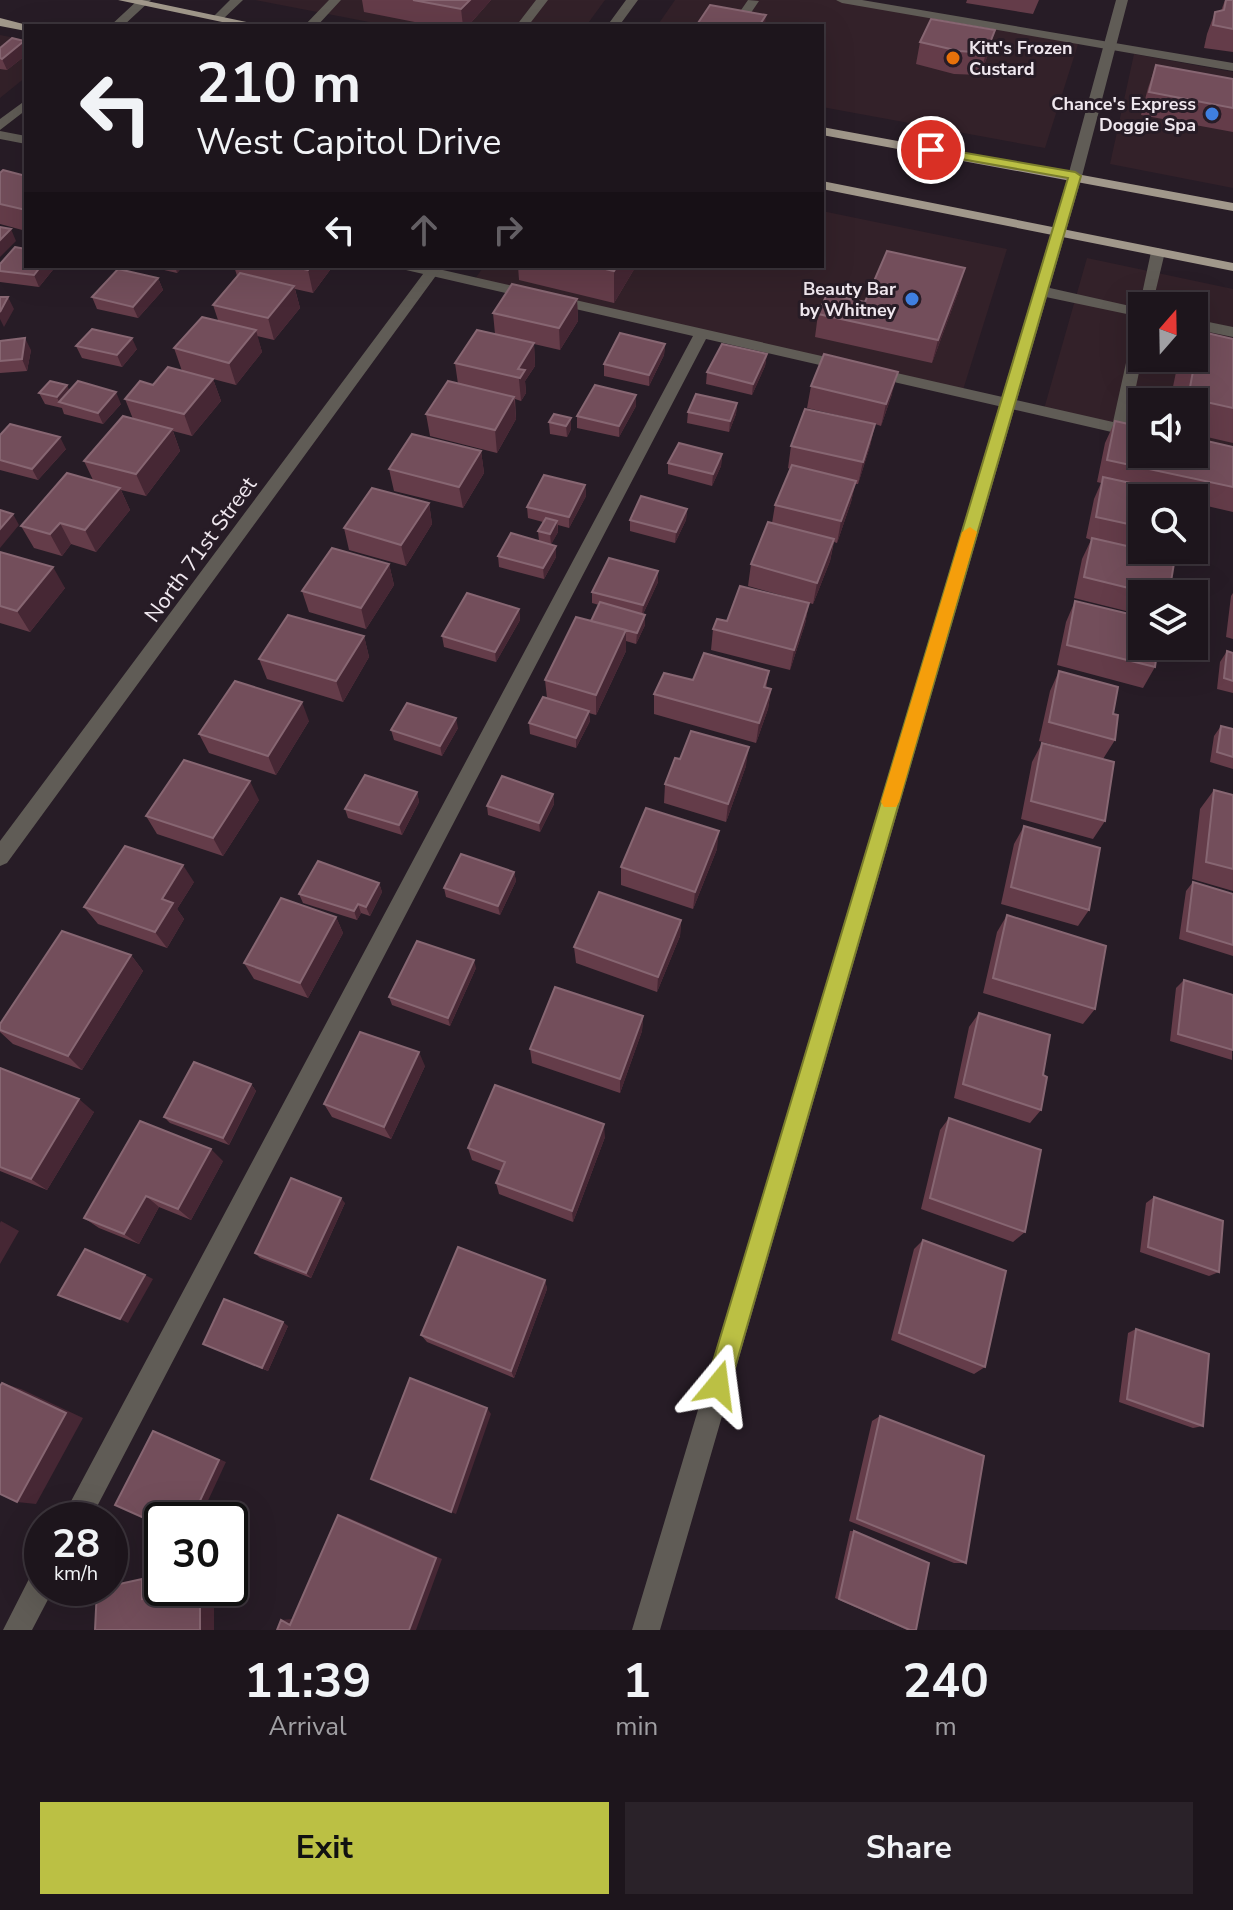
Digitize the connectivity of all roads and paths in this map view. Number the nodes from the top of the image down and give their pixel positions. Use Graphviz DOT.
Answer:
graph roads {
  1 [pos="124,0"];
  2 [pos="237,0"];
  3 [pos="335,0"];
  4 [pos="542,0"];
  5 [pos="632,0"];
  6 [pos="842,0"];
  7 [pos="1122,0"];
  8 [pos="753,1"];
  9 [pos="143,2"];
  10 [pos="878,3"];
  11 [pos="218,18"];
  12 [pos="0,22"];
  13 [pos="118,24"];
  14 [pos="249,24"];
  15 [pos="312,24"];
  16 [pos="524,24"];
  17 [pos="614,24"];
  18 [pos="737,24"];
  19 [pos="24,27"];
  20 [pos="1109,46"];
  21 [pos="1233,67"];
  22 [pos="24,106"];
  23 [pos="0,126"];
  24 [pos="824,131"];
  25 [pos="0,135"];
  26 [pos="24,140"];
  27 [pos="1075,176"];
  28 [pos="824,185"];
  29 [pos="1233,207"];
  30 [pos="1058,231"];
  31 [pos="1158,252"];
  32 [pos="1233,267"];
  33 [pos="434,269"];
  34 [pos="1041,291"];
  35 [pos="1148,292"];
  36 [pos="1128,310"];
  37 [pos="1208,327"];
  38 [pos="1233,332"];
  39 [pos="702,333"];
  40 [pos="1131,372"];
  41 [pos="1008,403"];
  42 [pos="1119,429"];
  43 [pos="1128,431"];
  44 [pos="0,857"];
  45 [pos="85,1502"];
  46 [pos="30,1606"];
  47 [pos="17,1630"];
  48 [pos="646,1630"];
  1 -- 9 [label="main road"];
  2 -- 11 [label="street"];
  3 -- 15 [label="street"];
  4 -- 16 [label="street"];
  5 -- 17 [label="street"];
  6 -- 10 [label="street"];
  7 -- 20 [label="street"];
  8 -- 18 [label="street"];
  9 -- 11 [label="main road"];
  9 -- 13 [label="street"];
  10 -- 20 [label="street"];
  11 -- 14 [label="main road"];
  12 -- 19 [label="main road"];
  20 -- 21 [label="street"];
  20 -- 27 [label="street"];
  22 -- 23 [label="street"];
  24 -- 27 [label="main road"];
  25 -- 26 [label="street"];
  27 -- 29 [label="main road"];
  27 -- 30 [label="street"];
  28 -- 30 [label="main road"];
  30 -- 31 [label="main road"];
  30 -- 34 [label="street"];
  31 -- 32 [label="main road"];
  31 -- 35 [label="street"];
  33 -- 39 [label="street"];
  33 -- 44 [label="street, North 71st Street"];
  34 -- 36 [label="street"];
  34 -- 41 [label="street"];
  37 -- 38 [label="street"];
  39 -- 41 [label="street"];
  39 -- 45 [label="street"];
  40 -- 42 [label="street"];
  41 -- 42 [label="street"];
  41 -- 48 [label="street"];
  42 -- 43 [label="street"];
  46 -- 47 [label="street"];
}
